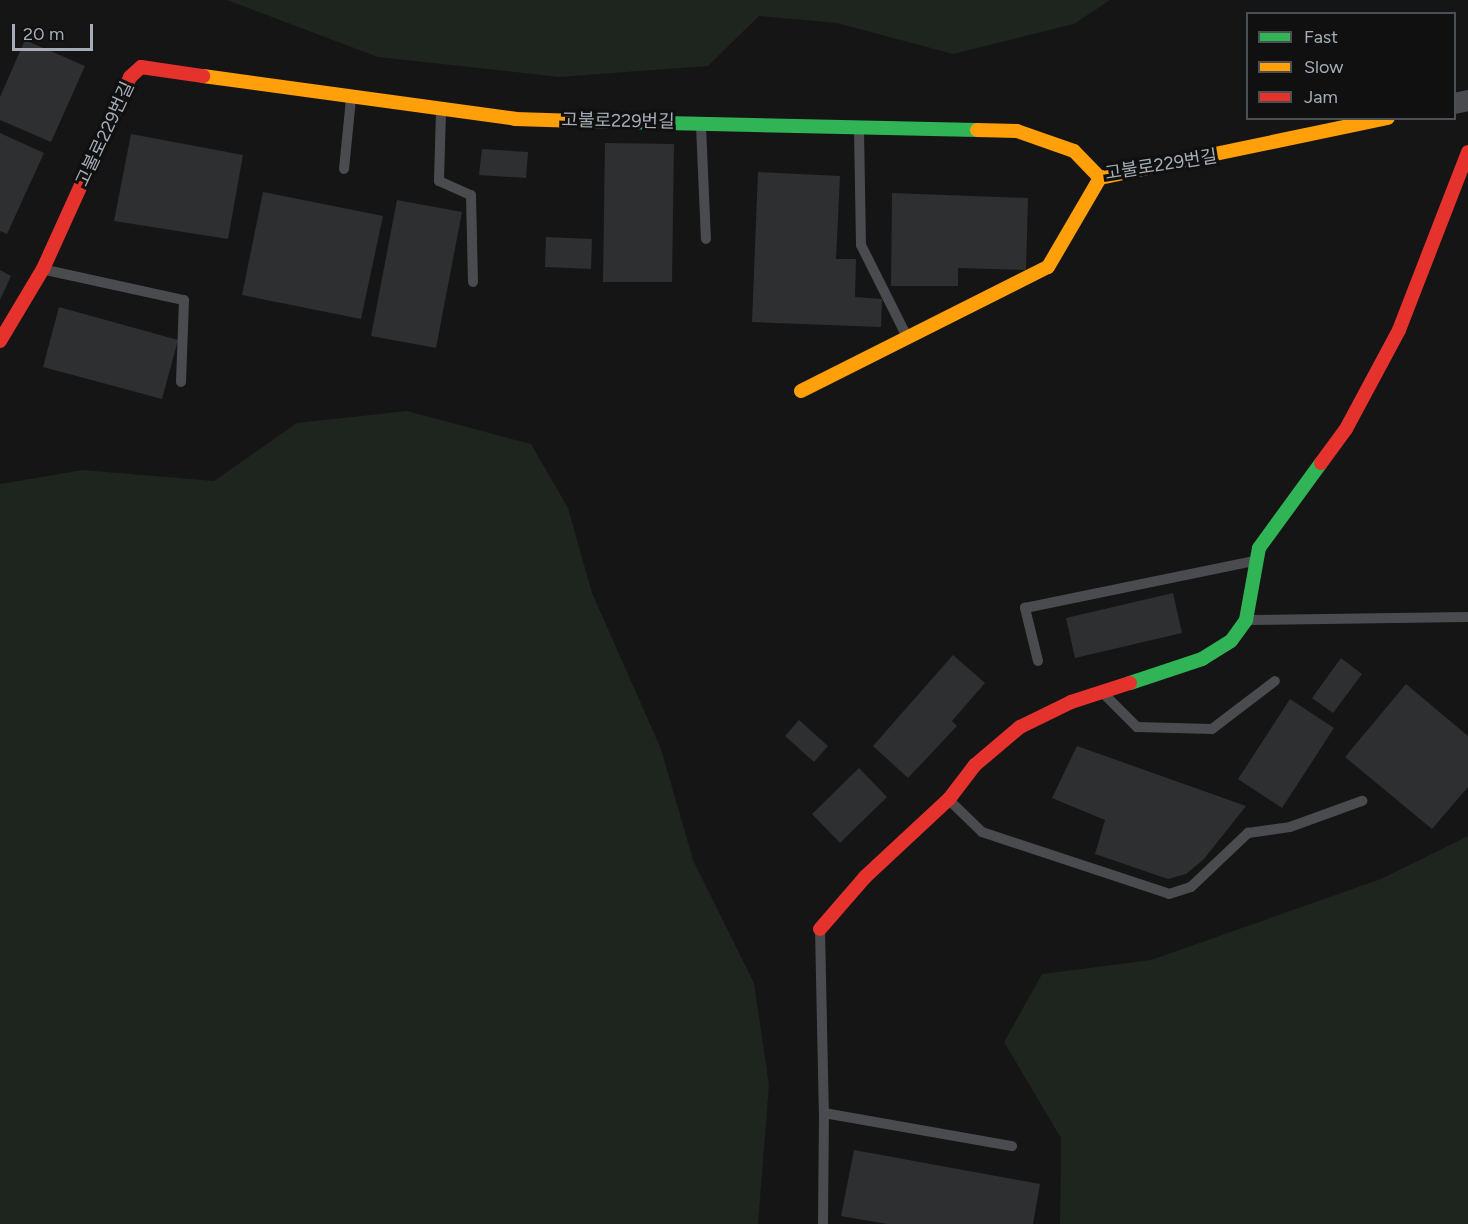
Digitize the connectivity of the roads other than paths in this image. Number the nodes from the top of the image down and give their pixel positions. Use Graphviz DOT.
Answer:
graph roads {
  1 [pos="351,96"];
  2 [pos="441,109"];
  3 [pos="1378,120"];
  4 [pos="701,123"];
  5 [pos="859,127"];
  6 [pos="1468,152"];
  7 [pos="344,169"];
  8 [pos="1100,177"];
  9 [pos="706,239"];
  10 [pos="43,269"];
  11 [pos="472,282"];
  12 [pos="907,338"];
  13 [pos="0,340"];
  14 [pos="181,382"];
  15 [pos="801,391"];
  16 [pos="1256,560"];
  17 [pos="1468,617"];
  18 [pos="1246,620"];
  19 [pos="1038,661"];
  20 [pos="1275,681"];
  21 [pos="1102,692"];
  22 [pos="949,799"];
  23 [pos="1362,801"];
  24 [pos="820,929"];
  25 [pos="824,1113"];
  26 [pos="1012,1146"];
  27 [pos="823,1224"];
  1 -- 2 [label="street, 고불로229번길"];
  1 -- 7 [label="lane"];
  1 -- 10 [label="street, 고불로229번길"];
  2 -- 4 [label="street, 고불로229번길"];
  2 -- 11 [label="lane"];
  3 -- 8 [label="street, 고불로229번길"];
  4 -- 5 [label="street, 고불로229번길"];
  4 -- 9 [label="lane"];
  5 -- 8 [label="street, 고불로229번길"];
  5 -- 12 [label="lane"];
  6 -- 16 [label="street"];
  8 -- 12 [label="street"];
  10 -- 13 [label="street, 고불로229번길"];
  10 -- 14 [label="lane"];
  12 -- 15 [label="street"];
  16 -- 18 [label="street"];
  16 -- 19 [label="lane"];
  17 -- 18 [label="lane"];
  18 -- 21 [label="street"];
  20 -- 21 [label="lane"];
  21 -- 22 [label="street"];
  22 -- 23 [label="lane"];
  22 -- 24 [label="street"];
  24 -- 25 [label="lane"];
  25 -- 26 [label="lane"];
  25 -- 27 [label="lane"];
}
